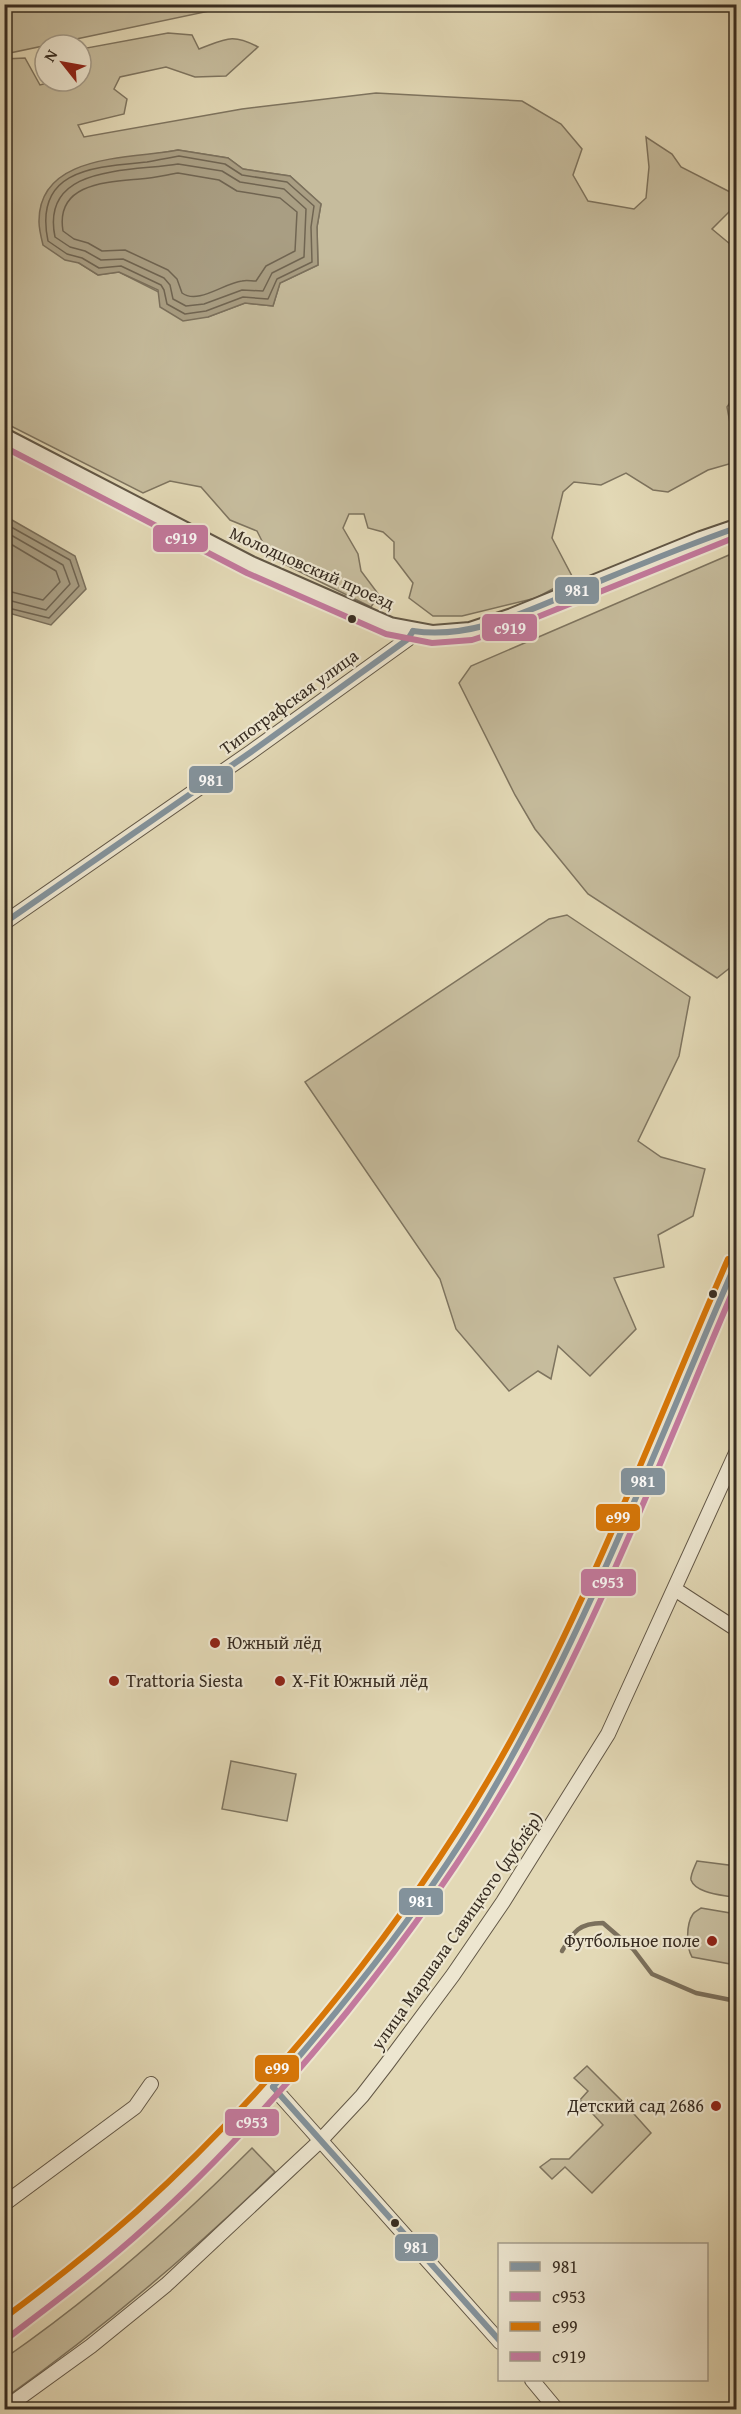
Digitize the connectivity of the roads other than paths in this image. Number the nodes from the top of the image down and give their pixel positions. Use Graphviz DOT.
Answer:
graph roads {
  1 [pos="4,437"];
  2 [pos="736,528"];
  3 [pos="413,631"];
  4 [pos="4,923"];
  5 [pos="736,1263"];
  6 [pos="736,1453"];
  7 [pos="676,1590"];
  8 [pos="736,1629"];
  9 [pos="151,2084"];
  10 [pos="273,2087"];
  11 [pos="320,2141"];
  12 [pos="4,2204"];
  13 [pos="4,2330"];
  14 [pos="498,2340"];
  15 [pos="534,2381"];
  16 [pos="4,2409"];
  17 [pos="557,2409"];
  1 -- 3 [label="street, Молодцовский проезд"];
  2 -- 3 [label="street, Молодцовский проезд"];
  3 -- 4 [label="street, Типографская улица"];
  5 -- 10 [label="street"];
  6 -- 7 [label="street, улица Маршала Савицкого (дублёр)"];
  7 -- 8 [label="street"];
  7 -- 11 [label="street, улица Маршала Савицкого (дублёр)"];
  9 -- 12 [label="street"];
  10 -- 11 [label="street"];
  10 -- 13 [label="street"];
  11 -- 14 [label="street"];
  11 -- 16 [label="street, улица Маршала Савицкого (дублёр)"];
  15 -- 17 [label="street"];
}
